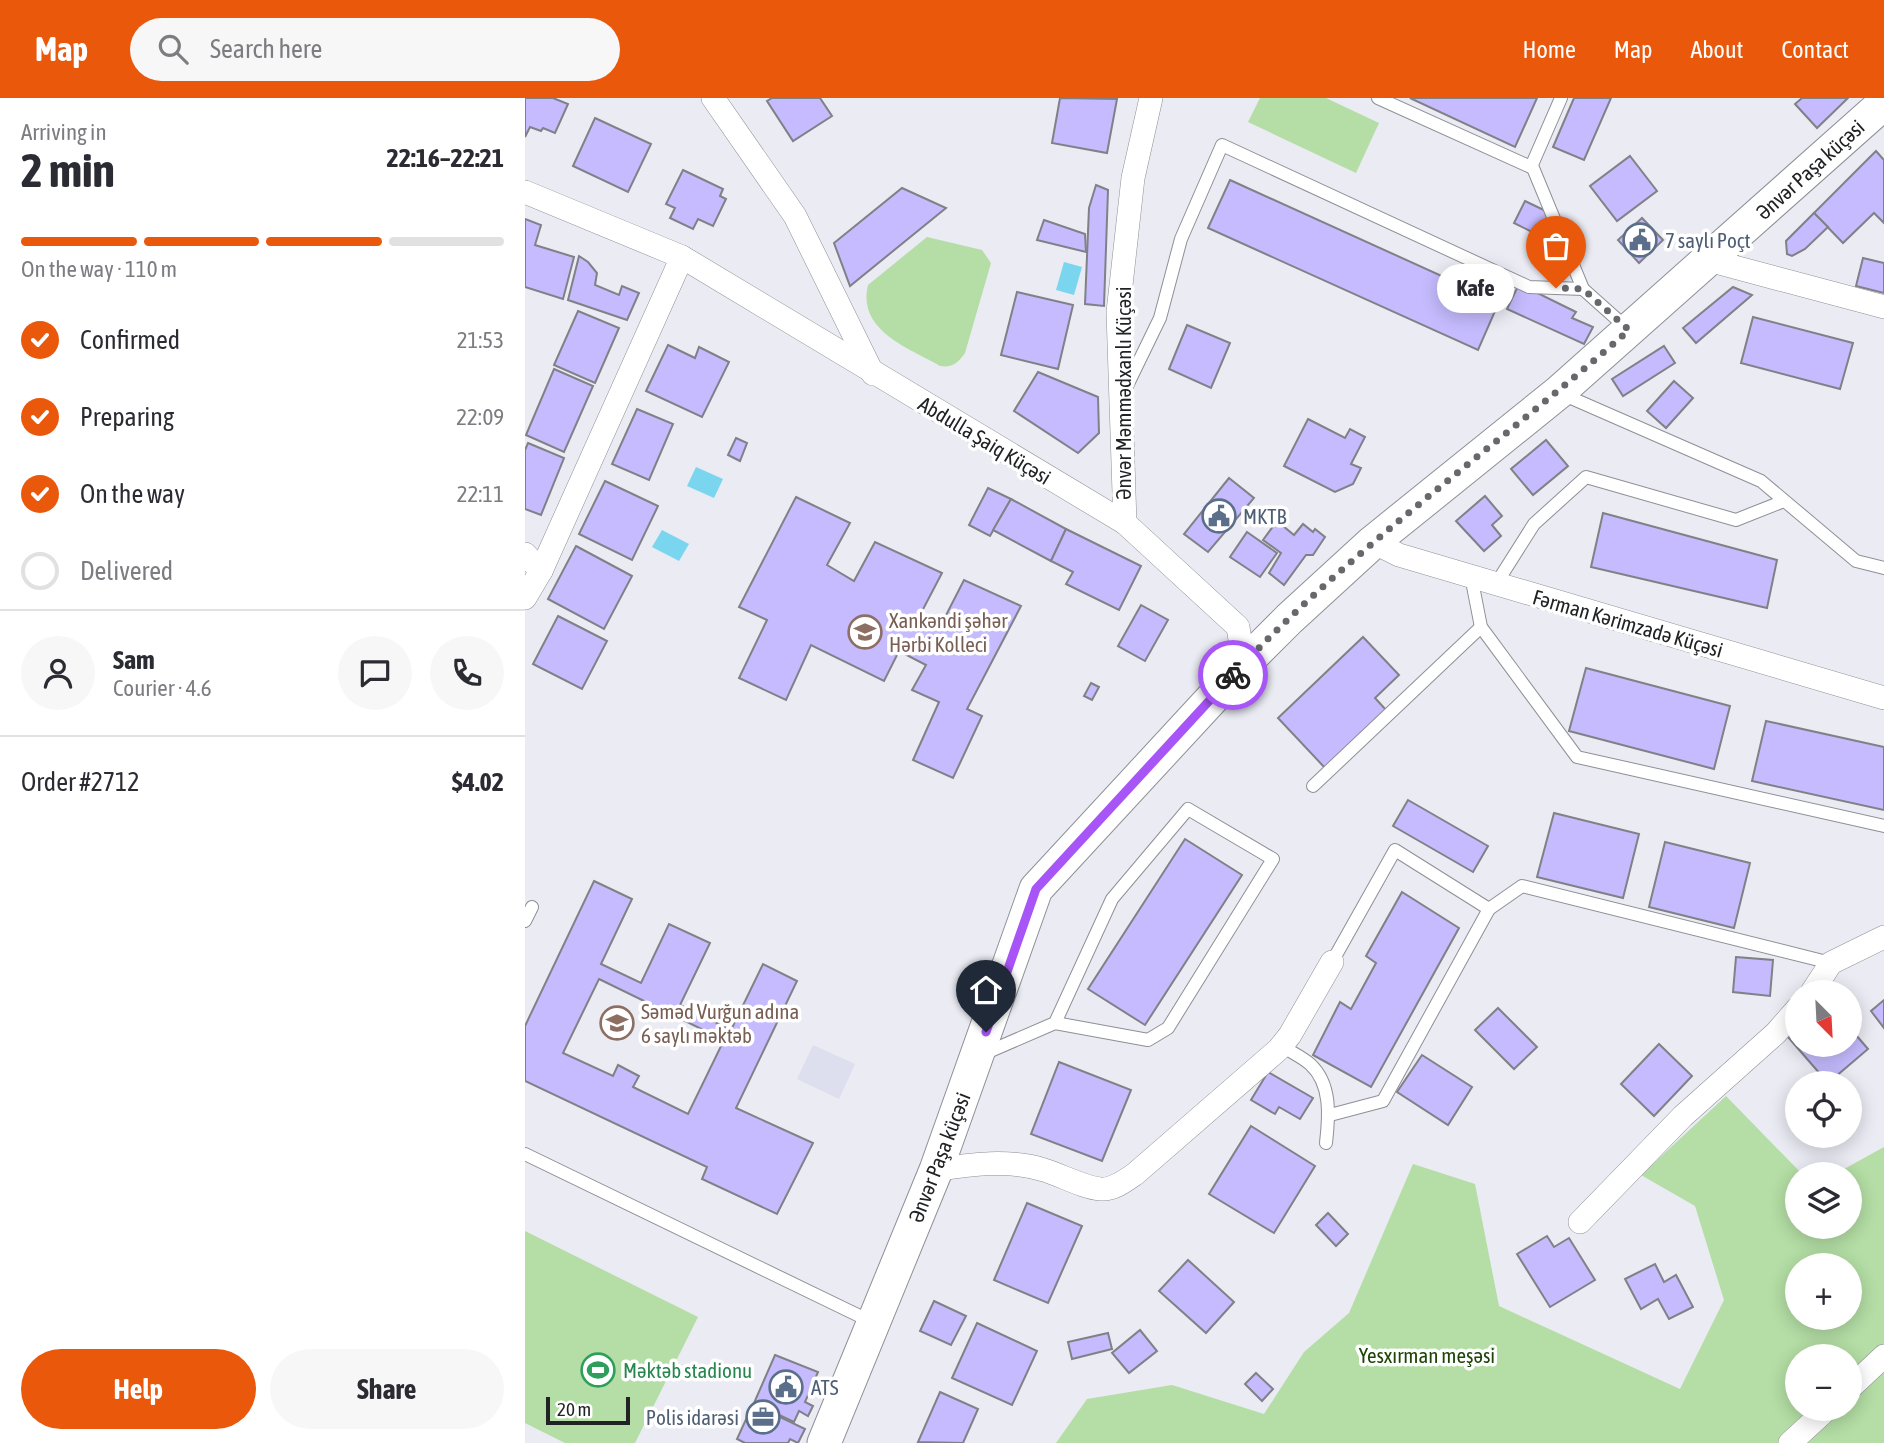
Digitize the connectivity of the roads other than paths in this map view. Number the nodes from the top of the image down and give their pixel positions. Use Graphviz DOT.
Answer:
graph roads {
  1 [pos="713,98"];
  2 [pos="1151,98"];
  3 [pos="1378,98"];
  4 [pos="1562,98"];
  5 [pos="1884,103"];
  6 [pos="1531,167"];
  7 [pos="525,192"];
  8 [pos="682,257"];
  9 [pos="1707,260"];
  10 [pos="1583,289"];
  11 [pos="1884,307"];
  12 [pos="1629,330"];
  13 [pos="873,374"];
  14 [pos="1559,392"];
  15 [pos="1121,398"];
  16 [pos="1784,500"];
  17 [pos="1125,523"];
  18 [pos="1373,542"];
  19 [pos="533,562"];
  20 [pos="1884,568"];
  21 [pos="1471,576"];
  22 [pos="1496,584"];
  23 [pos="525,598"];
  24 [pos="1481,627"];
  25 [pos="1244,664"];
  26 [pos="1884,698"];
  27 [pos="1313,786"];
  28 [pos="1884,826"];
  29 [pos="532,907"];
  30 [pos="1489,909"];
  31 [pos="525,921"];
  32 [pos="1884,937"];
  33 [pos="1332,962"];
  34 [pos="1831,963"];
  35 [pos="1819,980"];
  36 [pos="1055,1023"];
  37 [pos="1785,1023"];
  38 [pos="1282,1046"];
  39 [pos="977,1056"];
  40 [pos="1330,1115"];
  41 [pos="1326,1143"];
  42 [pos="525,1154"];
  43 [pos="936,1170"];
  44 [pos="1580,1222"];
  45 [pos="873,1322"];
  46 [pos="1884,1356"];
  47 [pos="1862,1377"];
  48 [pos="1814,1421"];
  49 [pos="824,1443"];
  50 [pos="1790,1443"];
  1 -- 13 [label="street"];
  2 -- 15 [label="street, Ənvər Məmmədxanlı Küçəsi"];
  3 -- 6 [label="lane"];
  4 -- 6 [label="lane"];
  5 -- 9 [label="street, Ənvər Paşa küçəsi"];
  6 -- 10 [label="lane"];
  7 -- 8 [label="street, Abdulla Şaiq Küçəsi"];
  8 -- 13 [label="street, Abdulla Şaiq Küçəsi"];
  8 -- 19 [label="street"];
  9 -- 11 [label="street"];
  9 -- 12 [label="street, Ənvər Paşa küçəsi"];
  10 -- 12 [label="lane"];
  10 -- 15 [label="lane"];
  12 -- 14 [label="street, Ənvər Paşa küçəsi"];
  13 -- 17 [label="street, Abdulla Şaiq Küçəsi"];
  14 -- 16 [label="lane"];
  14 -- 18 [label="street, Ənvər Paşa küçəsi"];
  15 -- 17 [label="street, Ənvər Məmmədxanlı Küçəsi"];
  16 -- 20 [label="lane"];
  16 -- 22 [label="lane"];
  17 -- 25 [label="street, Abdulla Şaiq Küçəsi"];
  18 -- 21 [label="street, Fərman Kərimzadə Küçəsi"];
  18 -- 25 [label="street, Ənvər Paşa küçəsi"];
  19 -- 23 [label="street"];
  21 -- 22 [label="street, Fərman Kərimzadə Küçəsi"];
  21 -- 24 [label="lane"];
  22 -- 26 [label="street, Fərman Kərimzadə Küçəsi"];
  24 -- 27 [label="lane"];
  24 -- 28 [label="lane"];
  25 -- 39 [label="street, Ənvər Paşa küçəsi"];
  29 -- 31 [label="lane"];
  30 -- 33 [label="lane"];
  30 -- 34 [label="lane"];
  30 -- 40 [label="lane"];
  32 -- 34 [label="street"];
  33 -- 38 [label="street"];
  34 -- 35 [label="street"];
  36 -- 36 [label="lane"];
  36 -- 39 [label="lane"];
  37 -- 44 [label="street"];
  38 -- 40 [label="lane"];
  38 -- 43 [label="street"];
  39 -- 43 [label="street, Ənvər Paşa küçəsi"];
  40 -- 41 [label="lane"];
  42 -- 45 [label="lane"];
  43 -- 45 [label="street, Ənvər Paşa küçəsi"];
  45 -- 49 [label="street, Ənvər Paşa küçəsi"];
  46 -- 47 [label="street"];
  48 -- 50 [label="street"];
}
